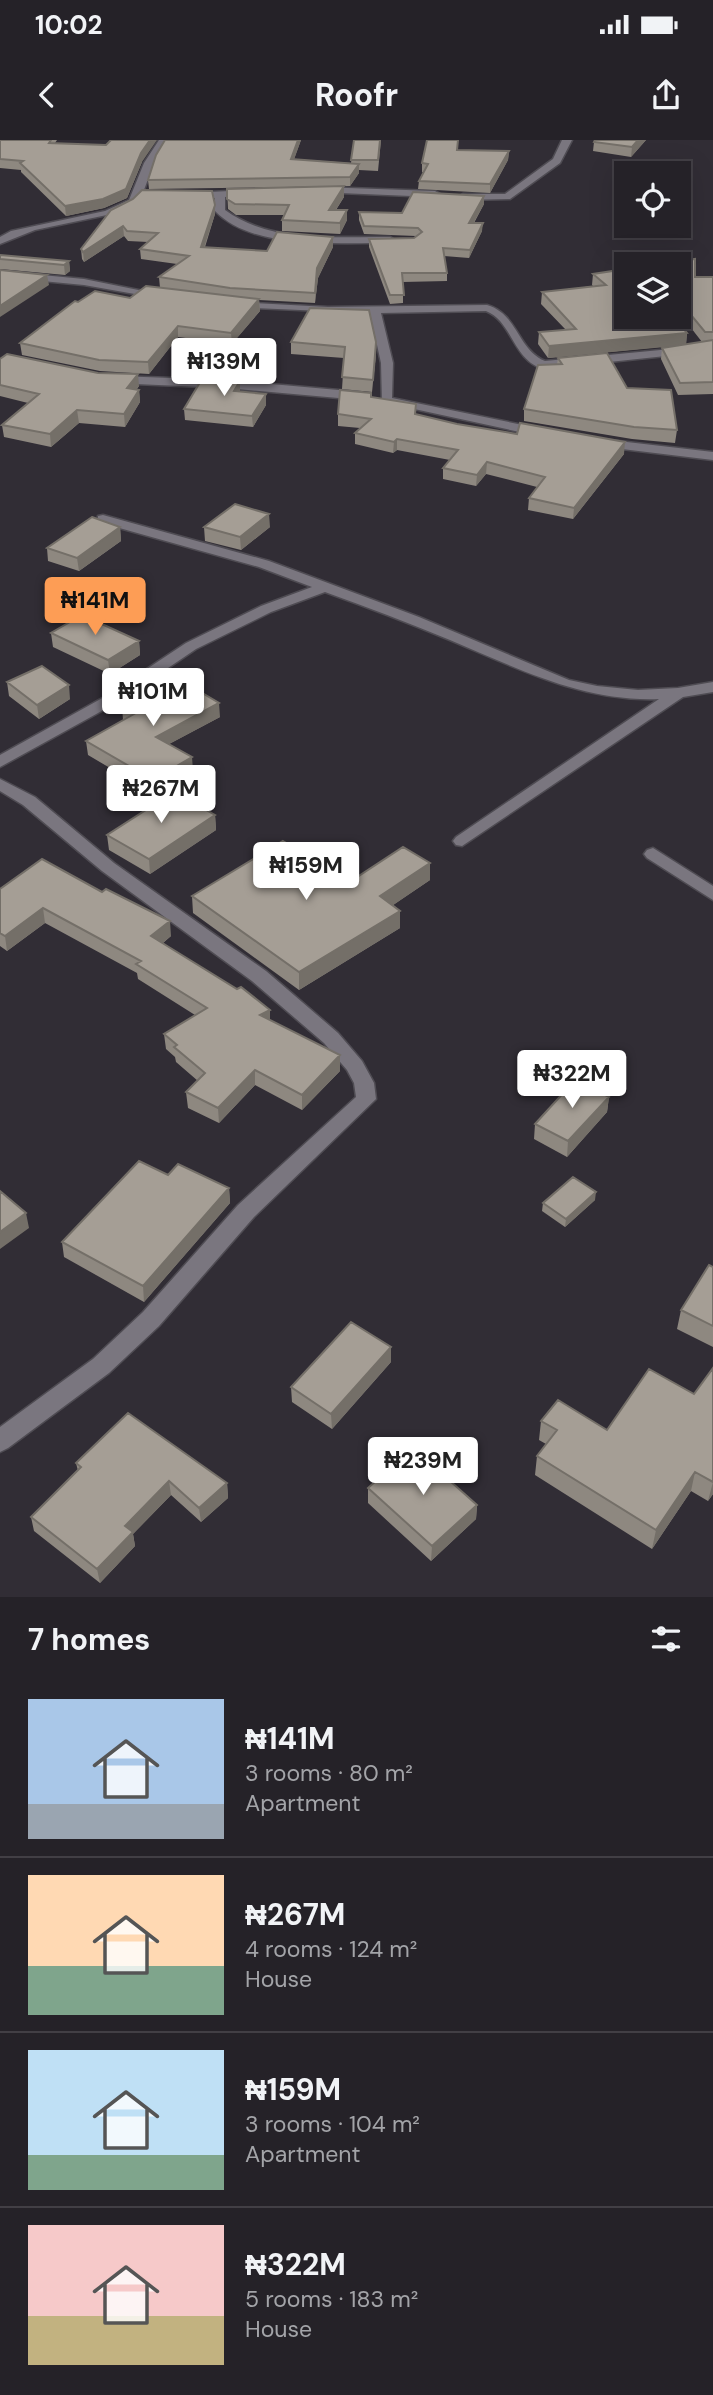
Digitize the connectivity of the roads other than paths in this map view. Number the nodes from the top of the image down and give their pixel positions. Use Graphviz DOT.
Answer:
graph roads {
  1 [pos="164,140"];
  2 [pos="567,140"];
  3 [pos="301,191"];
  4 [pos="264,192"];
  5 [pos="139,194"];
  6 [pos="152,195"];
  7 [pos="178,195"];
  8 [pos="220,195"];
  9 [pos="401,240"];
  10 [pos="0,241"];
  11 [pos="0,274"];
  12 [pos="171,298"];
  13 [pos="219,303"];
  14 [pos="375,311"];
  15 [pos="713,348"];
  16 [pos="100,378"];
  17 [pos="386,399"];
  18 [pos="560,436"];
  19 [pos="586,440"];
  20 [pos="713,456"];
  21 [pos="103,519"];
  22 [pos="324,587"];
  23 [pos="713,687"];
  24 [pos="678,693"];
  25 [pos="0,762"];
  26 [pos="0,784"];
  27 [pos="462,841"];
  28 [pos="653,853"];
  29 [pos="713,894"];
  30 [pos="0,1441"];
  1 -- 5 [label="street"];
  2 -- 3 [label="street"];
  4 -- 8 [label="street"];
  5 -- 6 [label="street"];
  5 -- 10 [label="street"];
  7 -- 8 [label="street"];
  8 -- 9 [label="street"];
  11 -- 12 [label="street"];
  13 -- 14 [label="street"];
  14 -- 15 [label="street"];
  14 -- 17 [label="street"];
  16 -- 17 [label="street"];
  17 -- 18 [label="street"];
  19 -- 20 [label="street"];
  21 -- 22 [label="street"];
  22 -- 24 [label="street"];
  22 -- 25 [label="street"];
  23 -- 24 [label="street"];
  24 -- 27 [label="street"];
  26 -- 30 [label="street"];
  28 -- 29 [label="street"];
}
